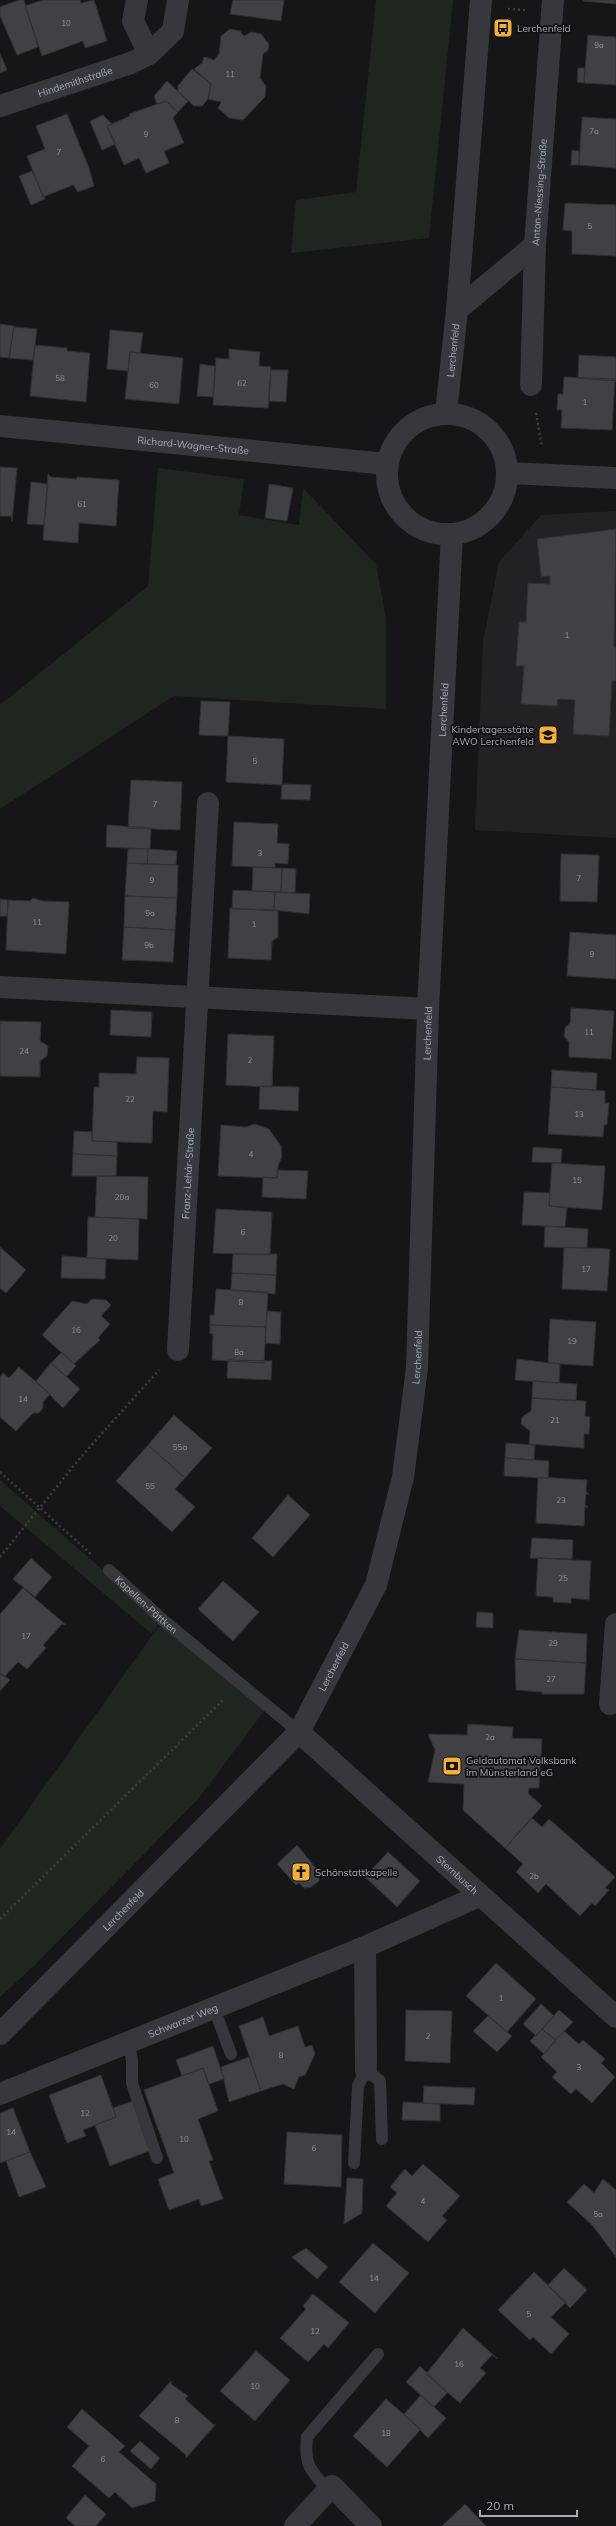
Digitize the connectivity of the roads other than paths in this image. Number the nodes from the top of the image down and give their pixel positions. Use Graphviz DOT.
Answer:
graph roads {
  1 [pos="137,0"];
  2 [pos="178,0"];
  3 [pos="481,4"];
  4 [pos="552,6"];
  5 [pos="149,54"];
  6 [pos="0,106"];
  7 [pos="535,244"];
  8 [pos="457,310"];
  9 [pos="531,385"];
  10 [pos="446,413"];
  11 [pos="0,426"];
  12 [pos="387,464"];
  13 [pos="507,473"];
  14 [pos="616,478"];
  15 [pos="452,534"];
  16 [pos="208,803"];
  17 [pos="0,987"];
  18 [pos="198,997"];
  19 [pos="428,1009"];
  20 [pos="178,1350"];
  21 [pos="109,1570"];
  22 [pos="616,1624"];
  23 [pos="610,1704"];
  24 [pos="299,1732"];
  25 [pos="479,1896"];
  26 [pos="365,1947"];
  27 [pos="214,2008"];
  28 [pos="616,2017"];
  29 [pos="0,2034"];
  30 [pos="129,2042"];
  31 [pos="231,2054"];
  32 [pos="366,2070"];
  33 [pos="0,2094"];
  34 [pos="382,2139"];
  35 [pos="157,2158"];
  36 [pos="354,2163"];
  37 [pos="378,2354"];
  38 [pos="328,2490"];
  39 [pos="295,2526"];
  40 [pos="371,2526"];
  1 -- 5 [label="street"];
  2 -- 5 [label="street, Hindemithstraße"];
  3 -- 8 [label="street, Lerchenfeld"];
  4 -- 7 [label="street, Anton-Niessing-Straße"];
  5 -- 6 [label="street, Hindemithstraße"];
  7 -- 8 [label="street"];
  7 -- 9 [label="street, Anton-Niessing-Straße"];
  8 -- 10 [label="street, Lerchenfeld"];
  10 -- 12 [label="street"];
  10 -- 13 [label="street"];
  11 -- 12 [label="street, Richard-Wagner-Straße"];
  12 -- 15 [label="street"];
  13 -- 14 [label="street"];
  13 -- 15 [label="street"];
  15 -- 19 [label="street, Lerchenfeld"];
  16 -- 18 [label="street, Franz-Lehár-Straße"];
  17 -- 18 [label="street"];
  18 -- 19 [label="street"];
  18 -- 20 [label="street, Franz-Lehár-Straße"];
  19 -- 24 [label="street, Lerchenfeld"];
  21 -- 24 [label="lane, Kapellen-Pättken"];
  22 -- 23 [label="street"];
  24 -- 25 [label="street, Sternbusch"];
  24 -- 29 [label="street, Lerchenfeld"];
  25 -- 26 [label="street, Schwarzer Weg"];
  25 -- 28 [label="street, Sternbusch"];
  26 -- 27 [label="street, Schwarzer Weg"];
  26 -- 32 [label="street"];
  27 -- 30 [label="street, Schwarzer Weg"];
  27 -- 31 [label="lane"];
  30 -- 33 [label="street, Schwarzer Weg"];
  30 -- 35 [label="lane"];
  32 -- 34 [label="lane"];
  32 -- 36 [label="lane"];
  37 -- 38 [label="lane"];
  38 -- 39 [label="street"];
  38 -- 40 [label="street"];
}
